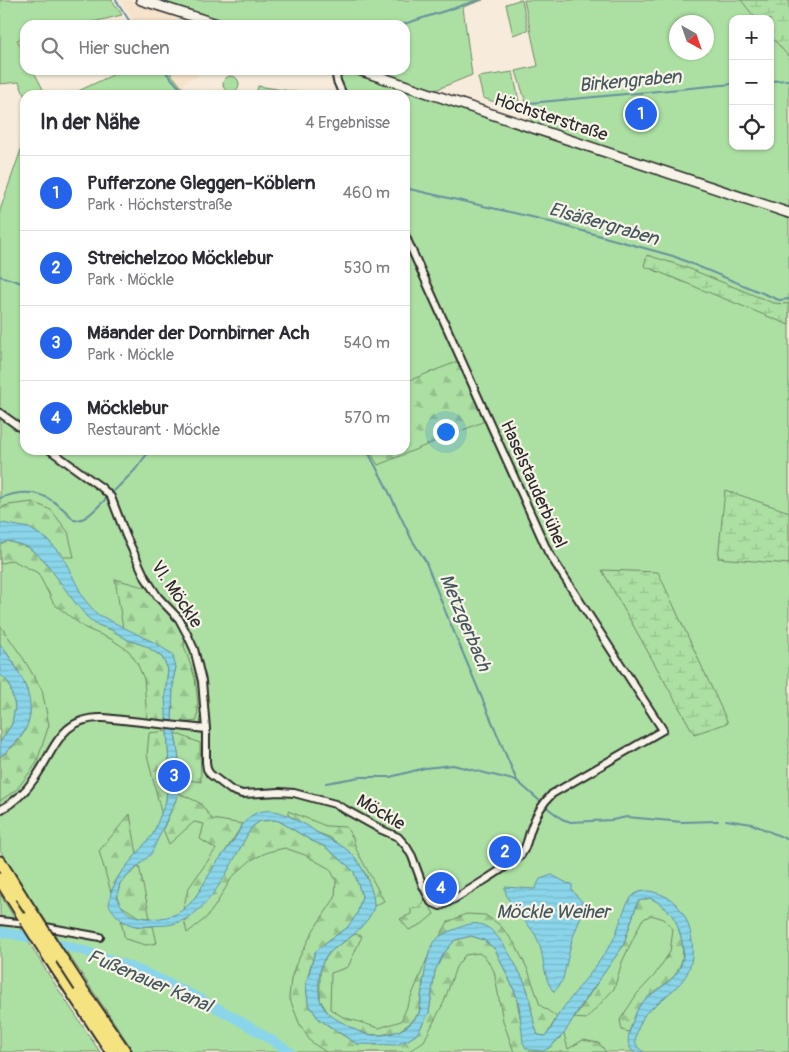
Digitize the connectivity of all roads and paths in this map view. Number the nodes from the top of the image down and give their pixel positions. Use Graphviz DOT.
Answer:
graph roads {
  1 [pos="141,0"];
  2 [pos="204,20"];
  3 [pos="336,75"];
  4 [pos="374,75"];
  5 [pos="340,90"];
  6 [pos="789,213"];
  7 [pos="410,246"];
  8 [pos="0,413"];
  9 [pos="20,427"];
  10 [pos="57,455"];
  11 [pos="206,729"];
  12 [pos="663,730"];
  13 [pos="0,810"];
  14 [pos="0,862"];
  15 [pos="0,879"];
  16 [pos="18,899"];
  17 [pos="0,921"];
  18 [pos="100,937"];
  19 [pos="112,1052"];
  20 [pos="125,1052"];
  1 -- 2 [label="main road"];
  3 -- 5 [label="street"];
  4 -- 6 [label="main road, Höchsterstraße"];
  7 -- 12 [label="street, Haselstauderbühel"];
  8 -- 9 [label="street"];
  10 -- 11 [label="street, VI. Möckle"];
  11 -- 12 [label="street, Möckle"];
  11 -- 13 [label="street"];
  14 -- 16 [label="highway"];
  15 -- 16 [label="highway"];
  16 -- 19 [label="highway, bridge"];
  16 -- 20 [label="highway, bridge"];
  17 -- 18 [label="street"];
}
